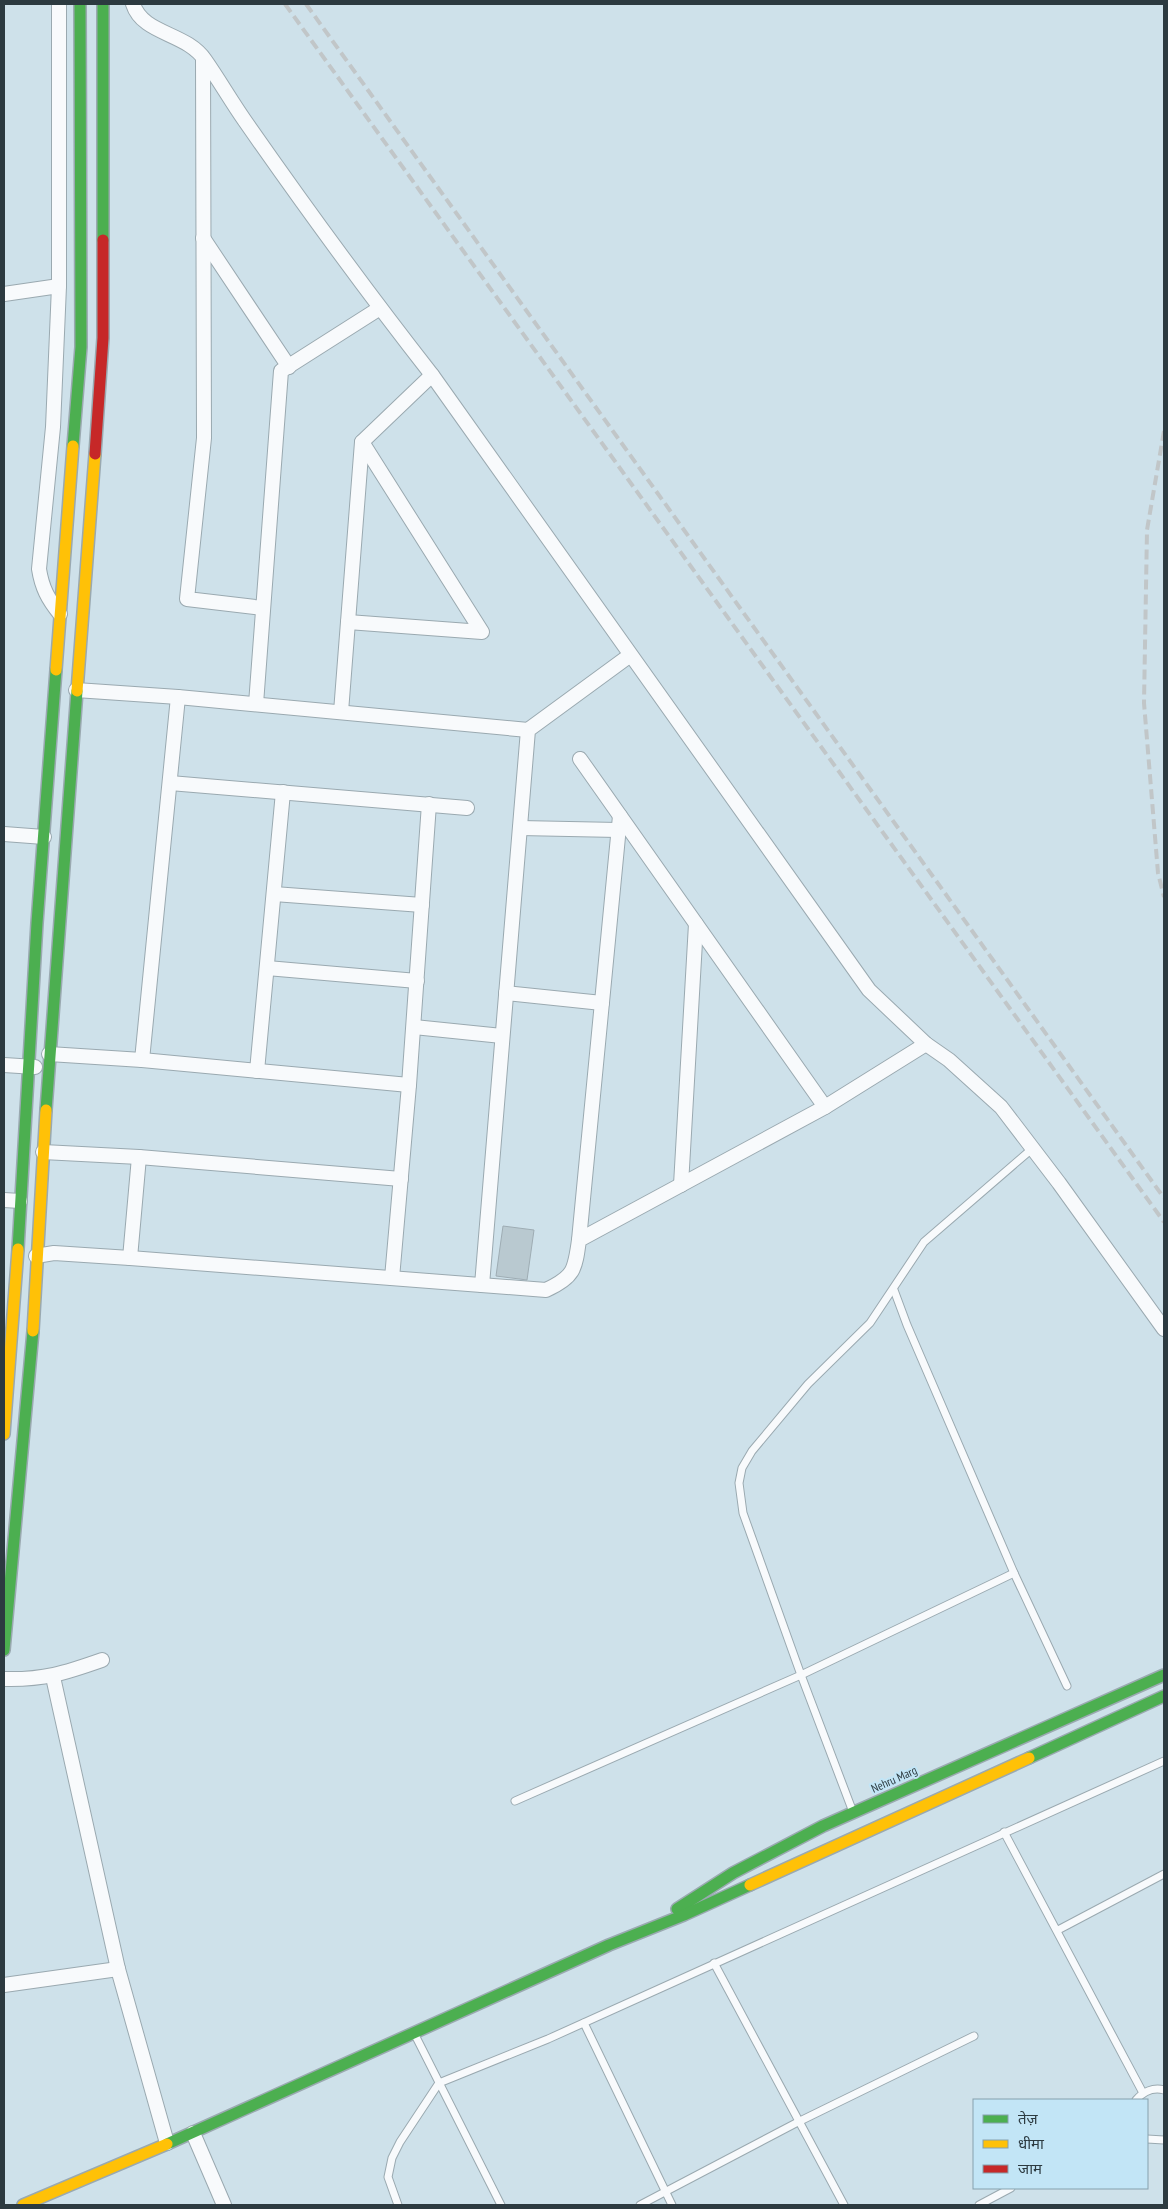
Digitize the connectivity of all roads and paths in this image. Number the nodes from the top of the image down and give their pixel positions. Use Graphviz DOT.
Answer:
graph roads {
  1 [pos="59,4"];
  2 [pos="80,4"];
  3 [pos="103,4"];
  4 [pos="133,4"];
  5 [pos="203,58"];
  6 [pos="204,238"];
  7 [pos="59,286"];
  8 [pos="4,294"];
  9 [pos="380,308"];
  10 [pos="289,367"];
  11 [pos="432,375"];
  12 [pos="362,442"];
  13 [pos="263,608"];
  14 [pos="60,614"];
  15 [pos="348,622"];
  16 [pos="629,656"];
  17 [pos="76,690"];
  18 [pos="178,697"];
  19 [pos="256,704"];
  20 [pos="341,712"];
  21 [pos="528,730"];
  22 [pos="580,759"];
  23 [pos="170,783"];
  24 [pos="283,792"];
  25 [pos="429,804"];
  26 [pos="467,808"];
  27 [pos="620,816"];
  28 [pos="520,828"];
  29 [pos="618,830"];
  30 [pos="4,834"];
  31 [pos="44,837"];
  32 [pos="274,894"];
  33 [pos="422,905"];
  34 [pos="696,924"];
  35 [pos="267,968"];
  36 [pos="417,981"];
  37 [pos="506,993"];
  38 [pos="602,1002"];
  39 [pos="414,1027"];
  40 [pos="502,1036"];
  41 [pos="926,1044"];
  42 [pos="142,1060"];
  43 [pos="49,1061"];
  44 [pos="4,1065"];
  45 [pos="29,1067"];
  46 [pos="257,1071"];
  47 [pos="409,1085"];
  48 [pos="825,1107"];
  49 [pos="1033,1148"];
  50 [pos="43,1152"];
  51 [pos="139,1157"];
  52 [pos="400,1180"];
  53 [pos="680,1185"];
  54 [pos="4,1200"];
  55 [pos="20,1201"];
  56 [pos="579,1240"];
  57 [pos="36,1256"];
  58 [pos="130,1258"];
  59 [pos="392,1278"];
  60 [pos="482,1285"];
  61 [pos="894,1290"];
  62 [pos="1164,1329"];
  63 [pos="4,1434"];
  64 [pos="9,1521"];
  65 [pos="1014,1573"];
  66 [pos="4,1650"];
  67 [pos="102,1660"];
  68 [pos="800,1675"];
  69 [pos="1164,1675"];
  70 [pos="53,1677"];
  71 [pos="4,1679"];
  72 [pos="1066,1686"];
  73 [pos="1164,1696"];
  74 [pos="1164,1761"];
  75 [pos="515,1801"];
  76 [pos="853,1812"];
  77 [pos="1004,1832"];
  78 [pos="1164,1874"];
  79 [pos="648,1930"];
  80 [pos="1058,1930"];
  81 [pos="714,1964"];
  82 [pos="118,1969"];
  83 [pos="4,1985"];
  84 [pos="584,2022"];
  85 [pos="414,2033"];
  86 [pos="974,2036"];
  87 [pos="439,2082"];
  88 [pos="1164,2090"];
  89 [pos="1144,2093"];
  90 [pos="1137,2099"];
  91 [pos="798,2122"];
  92 [pos="193,2133"];
  93 [pos="1148,2139"];
  94 [pos="1164,2140"];
  95 [pos="166,2143"];
  96 [pos="1009,2189"];
  97 [pos="666,2193"];
  98 [pos="23,2205"];
  99 [pos="224,2205"];
  100 [pos="398,2205"];
  101 [pos="501,2205"];
  102 [pos="640,2205"];
  103 [pos="672,2205"];
  104 [pos="844,2205"];
  105 [pos="979,2205"];
  1 -- 7 [label="street"];
  2 -- 14 [label="main road"];
  3 -- 17 [label="main road"];
  4 -- 5 [label="street"];
  5 -- 6 [label="street"];
  5 -- 9 [label="street"];
  6 -- 10 [label="street"];
  6 -- 13 [label="street"];
  7 -- 8 [label="street"];
  7 -- 14 [label="street"];
  9 -- 10 [label="street"];
  9 -- 11 [label="street"];
  10 -- 13 [label="street"];
  11 -- 12 [label="street"];
  11 -- 16 [label="street"];
  12 -- 15 [label="street"];
  12 -- 15 [label="street"];
  13 -- 19 [label="street"];
  14 -- 31 [label="main road"];
  15 -- 20 [label="street"];
  16 -- 21 [label="street"];
  16 -- 41 [label="street"];
  17 -- 18 [label="street"];
  17 -- 43 [label="main road"];
  18 -- 19 [label="street"];
  18 -- 23 [label="street"];
  19 -- 20 [label="street"];
  20 -- 21 [label="street"];
  21 -- 28 [label="street"];
  22 -- 27 [label="street"];
  23 -- 24 [label="street"];
  23 -- 42 [label="street"];
  24 -- 25 [label="street"];
  24 -- 32 [label="street"];
  25 -- 26 [label="street"];
  25 -- 33 [label="street"];
  27 -- 29 [label="street"];
  27 -- 34 [label="street"];
  28 -- 29 [label="street"];
  28 -- 37 [label="street"];
  29 -- 38 [label="street"];
  30 -- 31 [label="street"];
  31 -- 45 [label="main road"];
  32 -- 33 [label="street"];
  32 -- 35 [label="street"];
  33 -- 36 [label="street"];
  34 -- 48 [label="street"];
  34 -- 53 [label="street"];
  35 -- 36 [label="street"];
  35 -- 46 [label="street"];
  36 -- 39 [label="street"];
  37 -- 38 [label="street"];
  37 -- 40 [label="street"];
  38 -- 56 [label="street"];
  39 -- 40 [label="street"];
  39 -- 47 [label="street"];
  40 -- 60 [label="street"];
  41 -- 48 [label="street"];
  41 -- 49 [label="street"];
  42 -- 43 [label="street"];
  42 -- 46 [label="street"];
  43 -- 45 [label="street"];
  43 -- 50 [label="main road"];
  44 -- 45 [label="street"];
  45 -- 55 [label="main road"];
  46 -- 47 [label="street"];
  47 -- 52 [label="street"];
  48 -- 53 [label="street"];
  49 -- 61 [label="lane"];
  49 -- 62 [label="street"];
  50 -- 51 [label="street"];
  50 -- 57 [label="main road"];
  51 -- 52 [label="street"];
  51 -- 58 [label="street"];
  52 -- 59 [label="street"];
  53 -- 56 [label="street"];
  54 -- 55 [label="street"];
  55 -- 63 [label="main road"];
  56 -- 60 [label="street"];
  57 -- 58 [label="street"];
  57 -- 64 [label="main road"];
  58 -- 59 [label="street"];
  59 -- 60 [label="street"];
  61 -- 65 [label="lane"];
  61 -- 68 [label="lane"];
  64 -- 66 [label="main road"];
  65 -- 68 [label="lane"];
  65 -- 72 [label="lane"];
  67 -- 70 [label="street"];
  68 -- 75 [label="lane"];
  68 -- 76 [label="lane"];
  69 -- 76 [label="main road, Nehru Marg"];
  70 -- 71 [label="street"];
  70 -- 82 [label="street"];
  73 -- 79 [label="main road"];
  74 -- 77 [label="lane"];
  76 -- 79 [label="main road, Nehru Marg"];
  77 -- 80 [label="lane"];
  77 -- 81 [label="lane"];
  78 -- 80 [label="lane"];
  79 -- 85 [label="main road"];
  80 -- 89 [label="lane"];
  81 -- 84 [label="lane"];
  81 -- 91 [label="lane"];
  82 -- 83 [label="street"];
  82 -- 95 [label="street"];
  84 -- 87 [label="lane"];
  84 -- 97 [label="lane"];
  85 -- 87 [label="lane"];
  85 -- 92 [label="main road"];
  86 -- 91 [label="lane"];
  87 -- 100 [label="lane"];
  87 -- 101 [label="lane"];
  88 -- 89 [label="lane"];
  89 -- 90 [label="lane"];
  91 -- 97 [label="lane"];
  91 -- 104 [label="lane"];
  92 -- 95 [label="main road"];
  92 -- 99 [label="street"];
  93 -- 94 [label="lane"];
  95 -- 98 [label="main road"];
  96 -- 105 [label="lane"];
  97 -- 102 [label="lane"];
  97 -- 103 [label="lane"];
}
